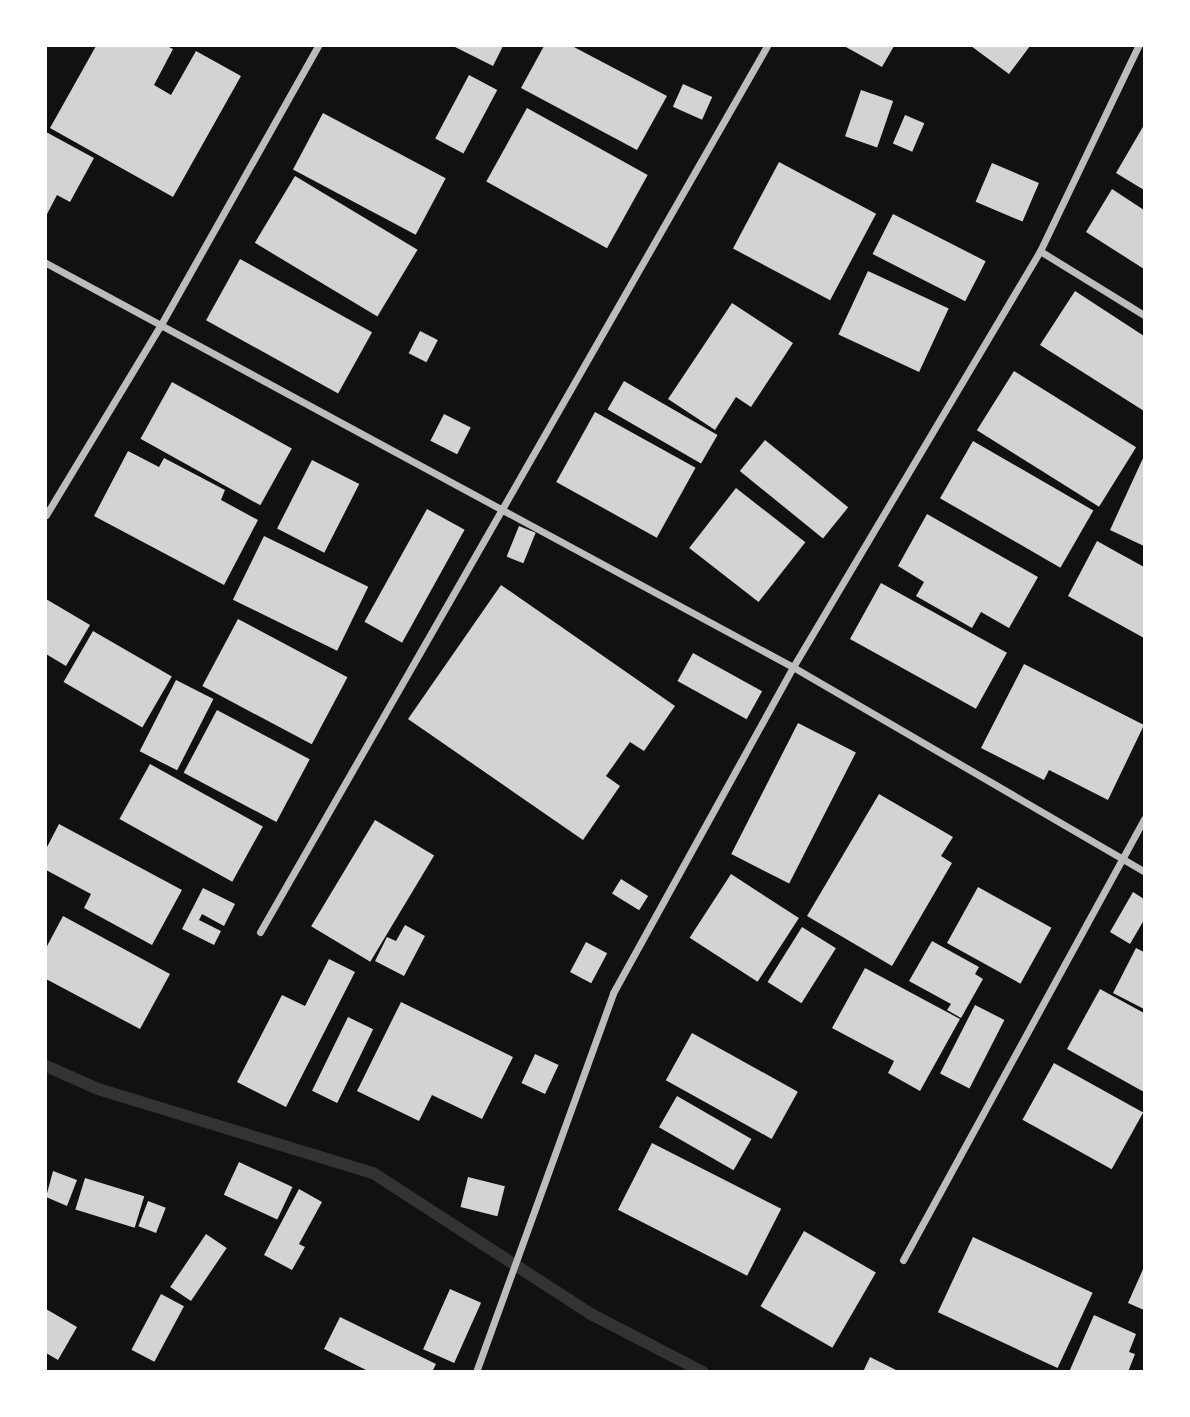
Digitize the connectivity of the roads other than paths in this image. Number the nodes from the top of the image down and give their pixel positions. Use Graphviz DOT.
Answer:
graph roads {
  1 [pos="318,46"];
  2 [pos="767,46"];
  3 [pos="1138,46"];
  4 [pos="1040,251"];
  5 [pos="46,263"];
  6 [pos="1144,315"];
  7 [pos="159,328"];
  8 [pos="503,510"];
  9 [pos="46,515"];
  10 [pos="793,667"];
  11 [pos="1144,819"];
  12 [pos="1121,857"];
  13 [pos="1144,871"];
  14 [pos="260,932"];
  15 [pos="903,1260"];
  16 [pos="476,1371"];
  1 -- 7 [label="street"];
  2 -- 8 [label="street"];
  3 -- 4 [label="street"];
  4 -- 6 [label="street"];
  4 -- 10 [label="street"];
  5 -- 7 [label="street"];
  7 -- 8 [label="street"];
  7 -- 9 [label="street"];
  8 -- 10 [label="street"];
  8 -- 14 [label="street"];
  10 -- 12 [label="street"];
  10 -- 16 [label="street"];
  11 -- 12 [label="street"];
  12 -- 13 [label="street"];
  12 -- 15 [label="street"];
}
